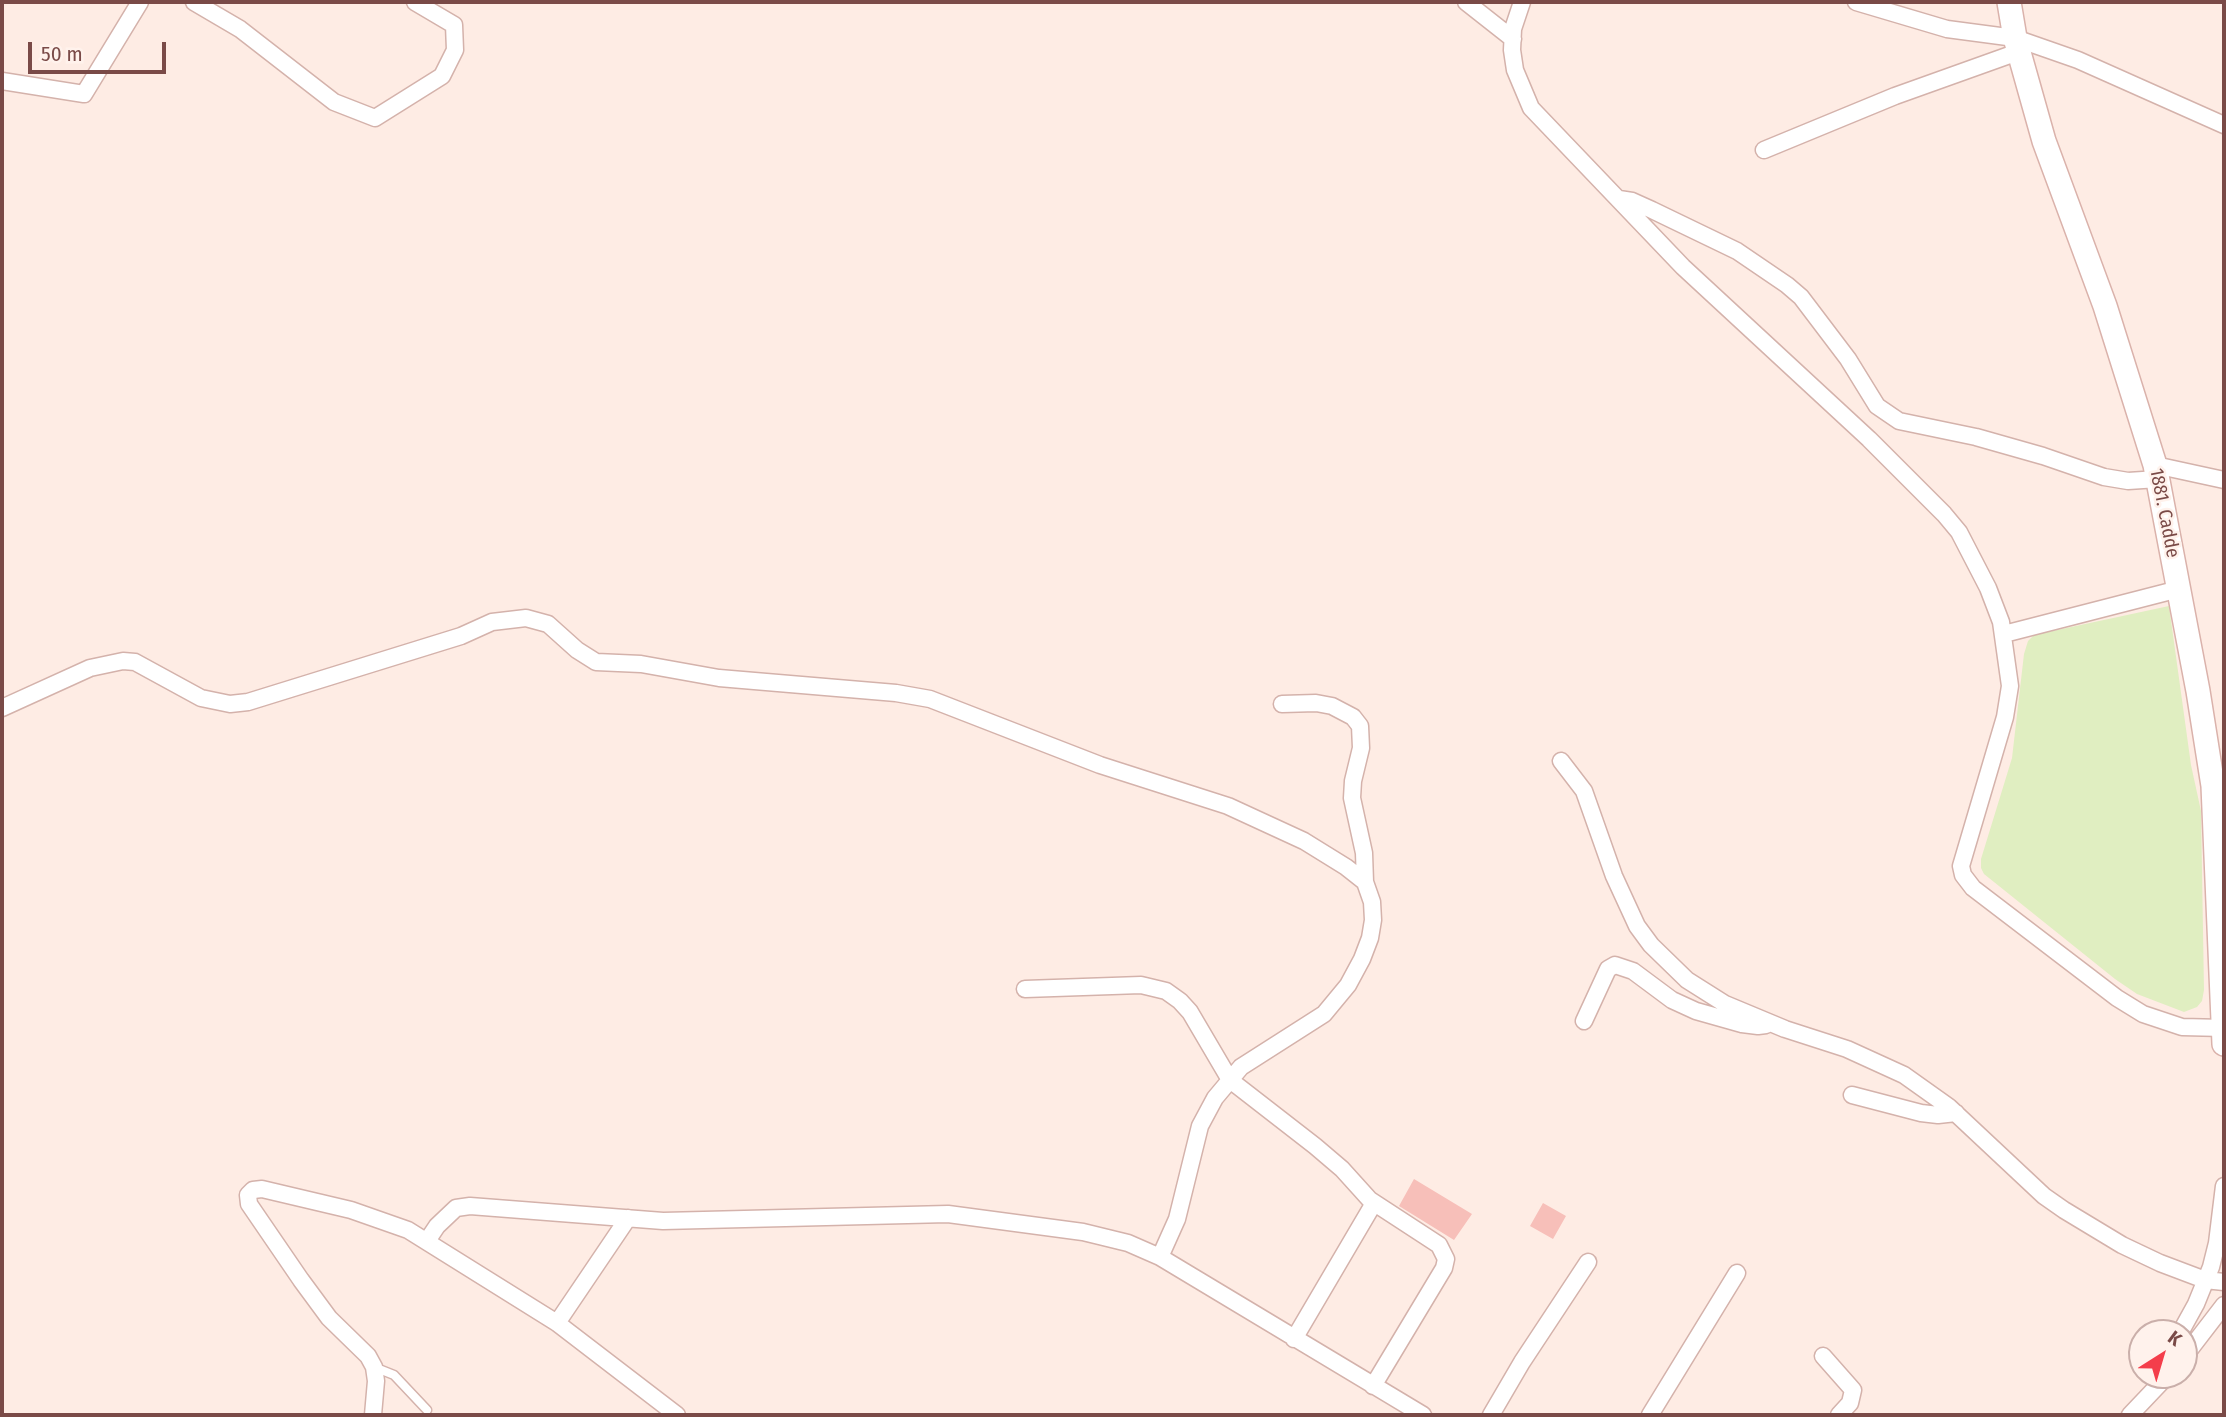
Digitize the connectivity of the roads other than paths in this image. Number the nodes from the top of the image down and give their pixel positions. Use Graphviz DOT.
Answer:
graph roads {
  1 [pos="140,2"];
  2 [pos="194,2"];
  3 [pos="415,2"];
  4 [pos="1466,2"];
  5 [pos="1522,2"];
  6 [pos="1856,2"];
  7 [pos="2009,2"];
  8 [pos="1513,39"];
  9 [pos="2017,45"];
  10 [pos="2,81"];
  11 [pos="2224,125"];
  12 [pos="1764,150"];
  13 [pos="1619,199"];
  14 [pos="1888,415"];
  15 [pos="1869,439"];
  16 [pos="2156,472"];
  17 [pos="2224,480"];
  18 [pos="2179,589"];
  19 [pos="2004,634"];
  20 [pos="1282,704"];
  21 [pos="2,708"];
  22 [pos="1561,761"];
  23 [pos="2218,786"];
  24 [pos="1365,882"];
  25 [pos="1025,989"];
  26 [pos="1584,1021"];
  27 [pos="1772,1023"];
  28 [pos="2224,1028"];
  29 [pos="2224,1044"];
  30 [pos="1230,1080"];
  31 [pos="1852,1095"];
  32 [pos="1956,1113"];
  33 [pos="2224,1186"];
  34 [pos="1374,1203"];
  35 [pos="628,1218"];
  36 [pos="427,1241"];
  37 [pos="1160,1257"];
  38 [pos="1588,1262"];
  39 [pos="1737,1273"];
  40 [pos="2205,1280"];
  41 [pos="2224,1282"];
  42 [pos="2224,1305"];
  43 [pos="2187,1319"];
  44 [pos="557,1323"];
  45 [pos="1294,1339"];
  46 [pos="2198,1339"];
  47 [pos="1823,1356"];
  48 [pos="374,1367"];
  49 [pos="1373,1386"];
  50 [pos="2150,1389"];
  51 [pos="2153,1389"];
  52 [pos="2147,1395"];
  53 [pos="427,1410"];
  54 [pos="373,1415"];
  55 [pos="677,1415"];
  56 [pos="1423,1415"];
  57 [pos="1491,1415"];
  58 [pos="1650,1415"];
  59 [pos="1839,1415"];
  60 [pos="2130,1415"];
  1 -- 10 [label="street"];
  2 -- 3 [label="street"];
  4 -- 8 [label="street"];
  5 -- 8 [label="street"];
  6 -- 9 [label="street"];
  7 -- 9 [label="street, 1881. Cadde"];
  8 -- 13 [label="street"];
  9 -- 11 [label="street"];
  9 -- 12 [label="street"];
  9 -- 16 [label="street, 1881. Cadde"];
  13 -- 14 [label="street"];
  13 -- 15 [label="street"];
  14 -- 15 [label="street"];
  14 -- 16 [label="street"];
  15 -- 19 [label="street"];
  16 -- 17 [label="street"];
  16 -- 18 [label="street, 1881. Cadde"];
  18 -- 19 [label="street"];
  18 -- 23 [label="street, 1881. Cadde"];
  19 -- 28 [label="street"];
  20 -- 24 [label="street"];
  21 -- 24 [label="street"];
  22 -- 27 [label="street"];
  23 -- 28 [label="street, 1881. Cadde"];
  24 -- 30 [label="street"];
  25 -- 30 [label="street"];
  26 -- 27 [label="street"];
  27 -- 32 [label="street"];
  28 -- 29 [label="street, 1881. Cadde"];
  30 -- 34 [label="street"];
  30 -- 37 [label="street"];
  31 -- 32 [label="street"];
  32 -- 40 [label="street"];
  33 -- 40 [label="street"];
  34 -- 45 [label="street"];
  34 -- 49 [label="street"];
  35 -- 36 [label="street"];
  35 -- 37 [label="street"];
  35 -- 44 [label="street"];
  36 -- 44 [label="street"];
  36 -- 48 [label="street"];
  37 -- 45 [label="street"];
  38 -- 57 [label="street"];
  39 -- 58 [label="street"];
  40 -- 41 [label="street"];
  40 -- 43 [label="street"];
  42 -- 46 [label="street"];
  44 -- 55 [label="street"];
  45 -- 49 [label="street"];
  47 -- 59 [label="street"];
  48 -- 53 [label="lane"];
  48 -- 54 [label="street"];
  49 -- 56 [label="street"];
  50 -- 52 [label="street"];
  51 -- 52 [label="street"];
  52 -- 60 [label="street"];
}
